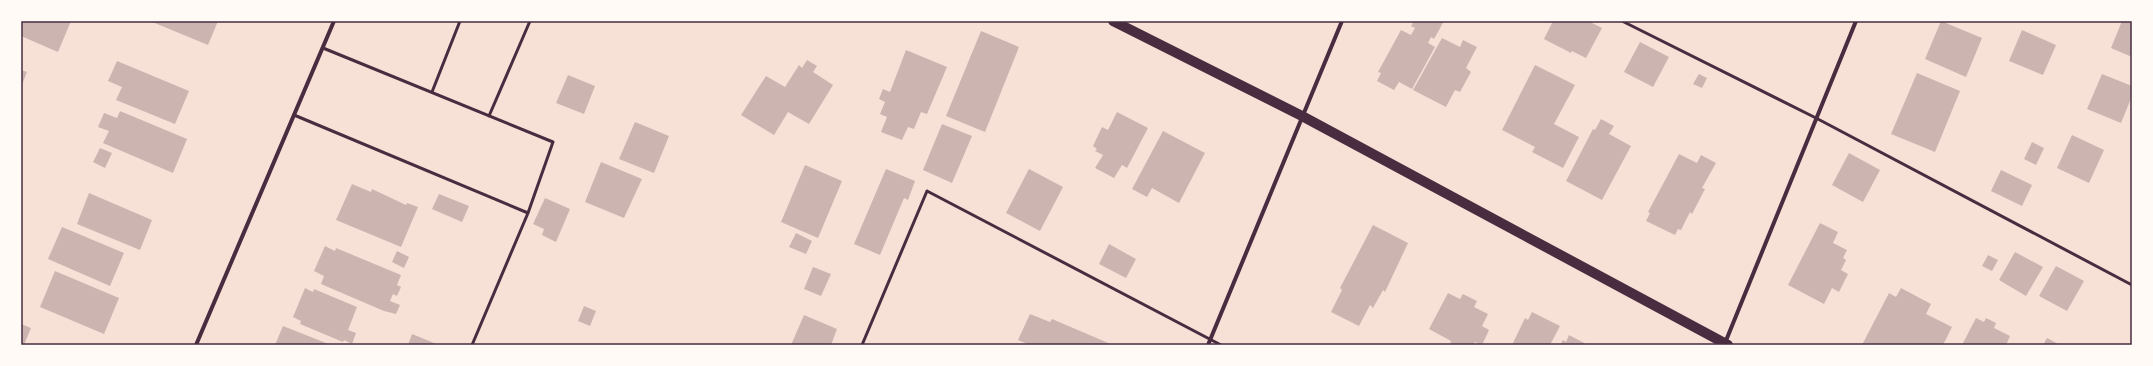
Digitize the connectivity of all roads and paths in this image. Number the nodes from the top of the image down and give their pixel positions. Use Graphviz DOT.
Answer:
graph roads {
  1 [pos="334,21"];
  2 [pos="460,21"];
  3 [pos="530,21"];
  4 [pos="1113,21"];
  5 [pos="1342,21"];
  6 [pos="1622,21"];
  7 [pos="1856,21"];
  8 [pos="323,48"];
  9 [pos="432,92"];
  10 [pos="294,115"];
  11 [pos="489,116"];
  12 [pos="1302,116"];
  13 [pos="1816,118"];
  14 [pos="528,213"];
  15 [pos="2132,285"];
  16 [pos="1210,340"];
  17 [pos="1726,344"];
  18 [pos="196,345"];
  19 [pos="472,345"];
  20 [pos="862,345"];
  21 [pos="1208,345"];
  22 [pos="1221,345"];
  1 -- 8 [label="street"];
  2 -- 9 [label="lane"];
  3 -- 11 [label="lane"];
  4 -- 12 [label="main road"];
  5 -- 12 [label="street"];
  6 -- 13 [label="lane"];
  7 -- 13 [label="street"];
  8 -- 9 [label="lane"];
  8 -- 10 [label="street"];
  9 -- 11 [label="lane"];
  10 -- 14 [label="lane"];
  10 -- 18 [label="street"];
  11 -- 14 [label="lane"];
  12 -- 16 [label="street"];
  12 -- 17 [label="main road"];
  13 -- 15 [label="lane"];
  13 -- 17 [label="street"];
  14 -- 19 [label="lane"];
  16 -- 20 [label="lane"];
  16 -- 21 [label="street"];
  16 -- 22 [label="lane"];
}
